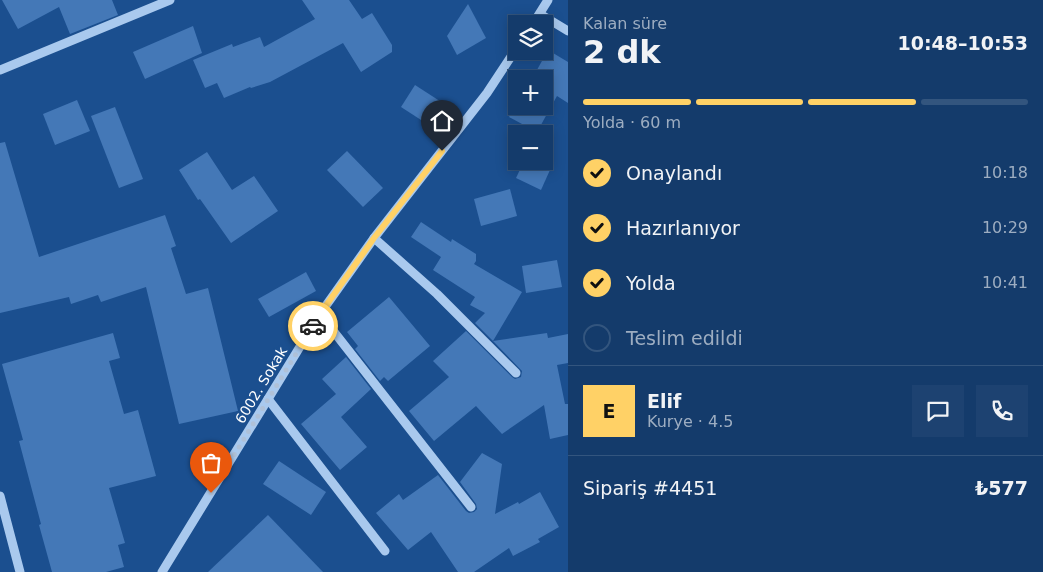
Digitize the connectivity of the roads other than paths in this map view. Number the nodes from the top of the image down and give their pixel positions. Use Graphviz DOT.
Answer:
graph roads {
  1 [pos="170,0"];
  2 [pos="548,0"];
  3 [pos="540,14"];
  4 [pos="568,31"];
  5 [pos="509,60"];
  6 [pos="0,70"];
  7 [pos="374,238"];
  8 [pos="320,314"];
  9 [pos="516,373"];
  10 [pos="268,399"];
  11 [pos="0,498"];
  12 [pos="471,507"];
  13 [pos="385,551"];
  14 [pos="20,572"];
  15 [pos="162,572"];
  1 -- 6 [label="street"];
  2 -- 3 [label="street"];
  3 -- 4 [label="street"];
  5 -- 7 [label="street, 6002. Sokak"];
  7 -- 8 [label="street, 6002. Sokak"];
  7 -- 9 [label="street"];
  8 -- 10 [label="street, 6002. Sokak"];
  8 -- 12 [label="street"];
  10 -- 13 [label="street"];
  10 -- 15 [label="street, 6002. Sokak"];
  11 -- 14 [label="street"];
}
